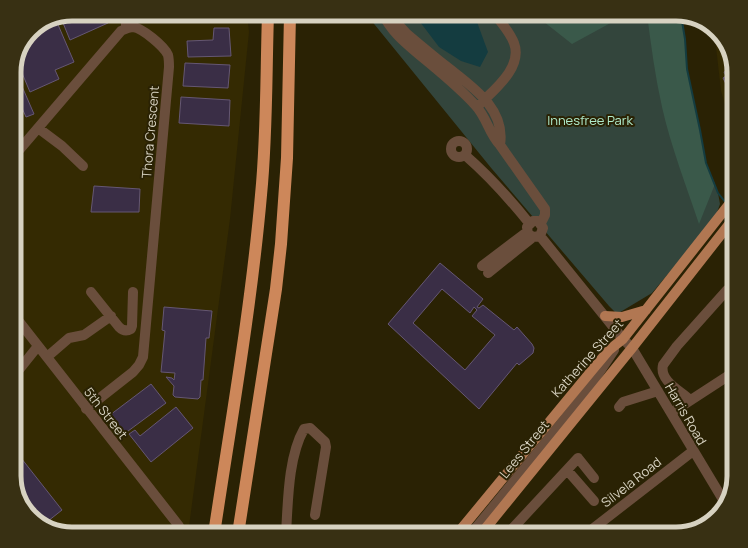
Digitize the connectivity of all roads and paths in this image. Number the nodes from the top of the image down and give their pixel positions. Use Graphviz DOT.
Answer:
graph roads {
  1 [pos="126,21"];
  2 [pos="268,21"];
  3 [pos="290,21"];
  4 [pos="386,21"];
  5 [pos="395,21"];
  6 [pos="500,21"];
  7 [pos="126,28"];
  8 [pos="481,103"];
  9 [pos="38,128"];
  10 [pos="21,148"];
  11 [pos="465,155"];
  12 [pos="83,166"];
  13 [pos="727,208"];
  14 [pos="727,227"];
  15 [pos="532,232"];
  16 [pos="485,269"];
  17 [pos="727,290"];
  18 [pos="91,292"];
  19 [pos="133,292"];
  20 [pos="646,310"];
  21 [pos="111,316"];
  22 [pos="605,316"];
  23 [pos="21,324"];
  24 [pos="623,338"];
  25 [pos="38,346"];
  26 [pos="632,348"];
  27 [pos="47,357"];
  28 [pos="21,367"];
  29 [pos="727,376"];
  30 [pos="658,391"];
  31 [pos="690,400"];
  32 [pos="619,407"];
  33 [pos="86,408"];
  34 [pos="671,413"];
  35 [pos="693,452"];
  36 [pos="567,470"];
  37 [pos="594,478"];
  38 [pos="722,498"];
  39 [pos="594,501"];
  40 [pos="315,515"];
  41 [pos="179,526"];
  42 [pos="215,527"];
  43 [pos="239,527"];
  44 [pos="286,527"];
  45 [pos="463,527"];
  46 [pos="477,527"];
  47 [pos="487,527"];
  48 [pos="514,527"];
  49 [pos="595,527"];
  1 -- 7 [label="street"];
  2 -- 42 [label="highway"];
  3 -- 43 [label="highway"];
  4 -- 8 [label="street"];
  5 -- 8 [label="street"];
  6 -- 8 [label="street"];
  7 -- 9 [label="street"];
  7 -- 33 [label="street, Thora Crescent"];
  8 -- 15 [label="street"];
  9 -- 10 [label="street"];
  9 -- 12 [label="street"];
  11 -- 15 [label="street, Harris Road"];
  13 -- 20 [label="main road, Katherine Street"];
  14 -- 26 [label="main road, Katherine Street"];
  15 -- 16 [label="street"];
  15 -- 22 [label="street, Harris Road"];
  17 -- 31 [label="street"];
  18 -- 21 [label="street"];
  19 -- 21 [label="street"];
  20 -- 22 [label="main road"];
  20 -- 24 [label="main road, Katherine Street"];
  21 -- 27 [label="street"];
  22 -- 24 [label="street, Harris Road"];
  23 -- 25 [label="street, 5th Street"];
  24 -- 26 [label="street, Harris Road"];
  24 -- 45 [label="main road, Katherine Street"];
  24 -- 46 [label="street, Lees Street"];
  25 -- 27 [label="street, 5th Street"];
  25 -- 28 [label="street"];
  26 -- 30 [label="street, Harris Road"];
  26 -- 47 [label="main road, Katherine Street"];
  27 -- 33 [label="street, 5th Street"];
  29 -- 31 [label="street"];
  30 -- 32 [label="street"];
  30 -- 34 [label="street, Harris Road"];
  31 -- 34 [label="street"];
  33 -- 41 [label="street, 5th Street"];
  34 -- 35 [label="street, Harris Road"];
  35 -- 38 [label="street, Harris Road"];
  35 -- 49 [label="street, Silvela Road"];
  36 -- 37 [label="street"];
  36 -- 39 [label="street"];
  36 -- 48 [label="street"];
  40 -- 44 [label="street"];
}
